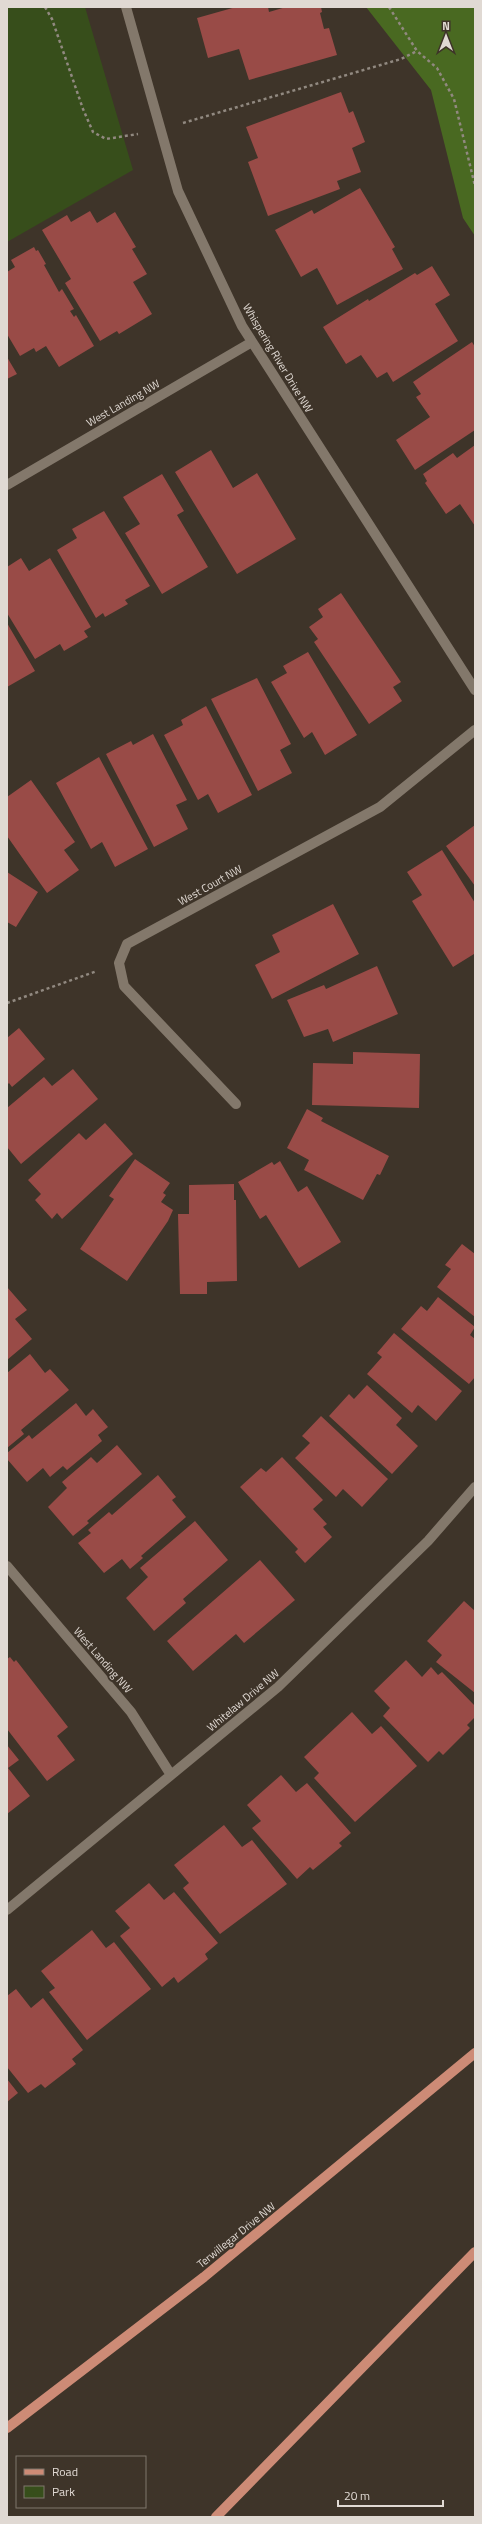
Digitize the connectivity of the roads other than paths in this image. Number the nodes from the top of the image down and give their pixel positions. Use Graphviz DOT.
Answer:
graph roads {
  1 [pos="126,7"];
  2 [pos="252,342"];
  3 [pos="7,485"];
  4 [pos="475,690"];
  5 [pos="475,730"];
  6 [pos="236,1104"];
  7 [pos="475,1487"];
  8 [pos="7,1566"];
  9 [pos="171,1775"];
  10 [pos="7,1910"];
  11 [pos="475,2053"];
  12 [pos="475,2252"];
  13 [pos="7,2428"];
  14 [pos="216,2517"];
  1 -- 2 [label="street, Whispering River Drive NW"];
  2 -- 3 [label="street, West Landing NW"];
  2 -- 4 [label="street, Whispering River Drive NW"];
  5 -- 6 [label="street, West Court NW"];
  7 -- 9 [label="street, Whitelaw Drive NW"];
  8 -- 9 [label="street, West Landing NW"];
  9 -- 10 [label="street, Whitelaw Drive NW"];
  11 -- 13 [label="main road, Terwillegar Drive NW"];
  12 -- 14 [label="main road"];
}
